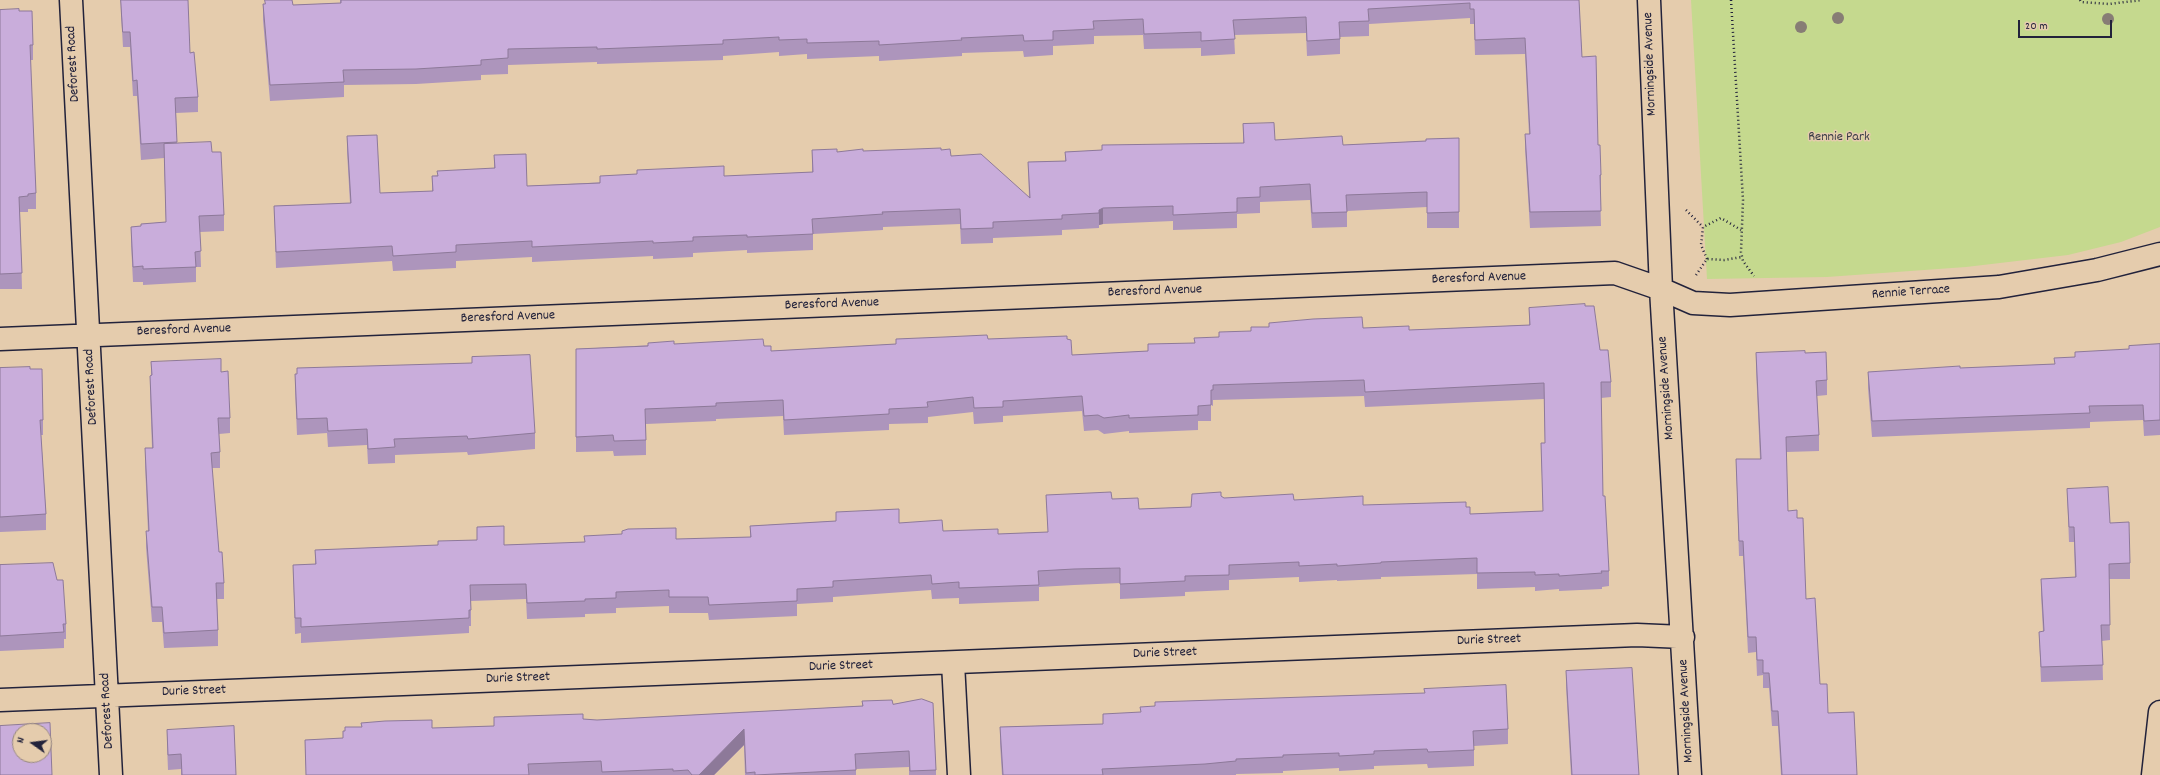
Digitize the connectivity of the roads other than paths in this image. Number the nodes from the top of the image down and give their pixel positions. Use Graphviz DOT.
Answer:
graph roads {
  1 [pos="71,0"];
  2 [pos="1649,0"];
  3 [pos="2160,254"];
  4 [pos="1661,289"];
  5 [pos="89,335"];
  6 [pos="0,339"];
  7 [pos="1683,637"];
  8 [pos="952,663"];
  9 [pos="108,695"];
  10 [pos="0,700"];
  11 [pos="2160,712"];
  12 [pos="111,775"];
  13 [pos="959,775"];
  14 [pos="1690,775"];
  15 [pos="2153,775"];
  1 -- 5 [label="street, Deforest Road"];
  2 -- 4 [label="street, Morningside Avenue"];
  3 -- 4 [label="street, Rennie Terrace"];
  4 -- 5 [label="street, Beresford Avenue"];
  4 -- 7 [label="street, Morningside Avenue"];
  5 -- 6 [label="street, Beresford Avenue"];
  5 -- 9 [label="street, Deforest Road"];
  7 -- 8 [label="street, Durie Street"];
  7 -- 14 [label="street, Morningside Avenue"];
  8 -- 9 [label="street, Durie Street"];
  8 -- 13 [label="street"];
  9 -- 10 [label="street, Durie Street"];
  9 -- 12 [label="street, Deforest Road"];
  11 -- 15 [label="street"];
}
